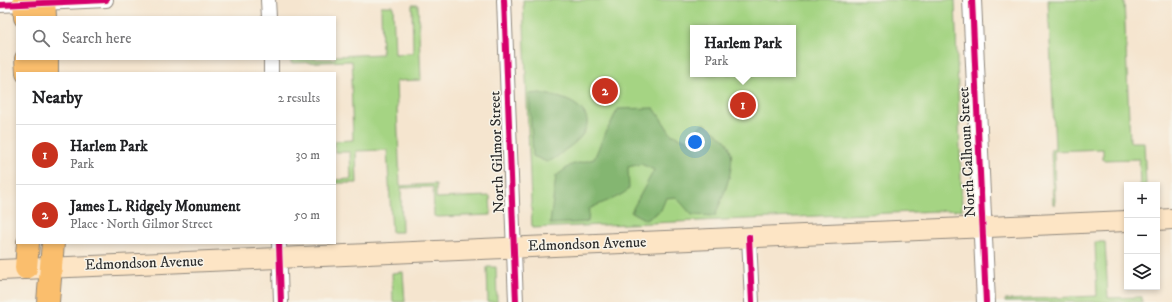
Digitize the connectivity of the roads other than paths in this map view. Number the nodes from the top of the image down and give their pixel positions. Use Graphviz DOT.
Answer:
graph roads {
  1 [pos="106,0"];
  2 [pos="268,0"];
  3 [pos="504,0"];
  4 [pos="972,0"];
  5 [pos="0,5"];
  6 [pos="34,7"];
  7 [pos="269,16"];
  8 [pos="26,60"];
  9 [pos="47,60"];
  10 [pos="271,60"];
  11 [pos="27,72"];
  12 [pos="47,72"];
  13 [pos="271,72"];
  14 [pos="1172,219"];
  15 [pos="1160,220"];
  16 [pos="1124,221"];
  17 [pos="983,228"];
  18 [pos="749,237"];
  19 [pos="28,244"];
  20 [pos="53,244"];
  21 [pos="514,247"];
  22 [pos="279,250"];
  23 [pos="50,267"];
  24 [pos="26,268"];
  25 [pos="0,270"];
  26 [pos="48,302"];
  27 [pos="281,302"];
  28 [pos="516,302"];
  29 [pos="752,302"];
  30 [pos="986,302"];
  1 -- 6 [label="street"];
  2 -- 7 [label="street"];
  3 -- 21 [label="street, North Gilmor Street"];
  4 -- 17 [label="street, North Calhoun Street"];
  5 -- 6 [label="street"];
  8 -- 11 [label="main road"];
  9 -- 12 [label="main road"];
  10 -- 13 [label="street"];
  14 -- 15 [label="main road"];
  16 -- 17 [label="main road, Edmondson Avenue"];
  17 -- 18 [label="main road, Edmondson Avenue"];
  17 -- 30 [label="street, North Calhoun Street"];
  18 -- 21 [label="main road, Edmondson Avenue"];
  18 -- 29 [label="street"];
  19 -- 24 [label="main road"];
  20 -- 23 [label="main road"];
  21 -- 22 [label="main road, Edmondson Avenue"];
  21 -- 28 [label="street, North Gilmor Street"];
  22 -- 23 [label="main road, Edmondson Avenue"];
  22 -- 27 [label="street"];
  23 -- 24 [label="main road, Edmondson Avenue"];
  23 -- 26 [label="main road"];
  24 -- 25 [label="main road, Edmondson Avenue"];
}
